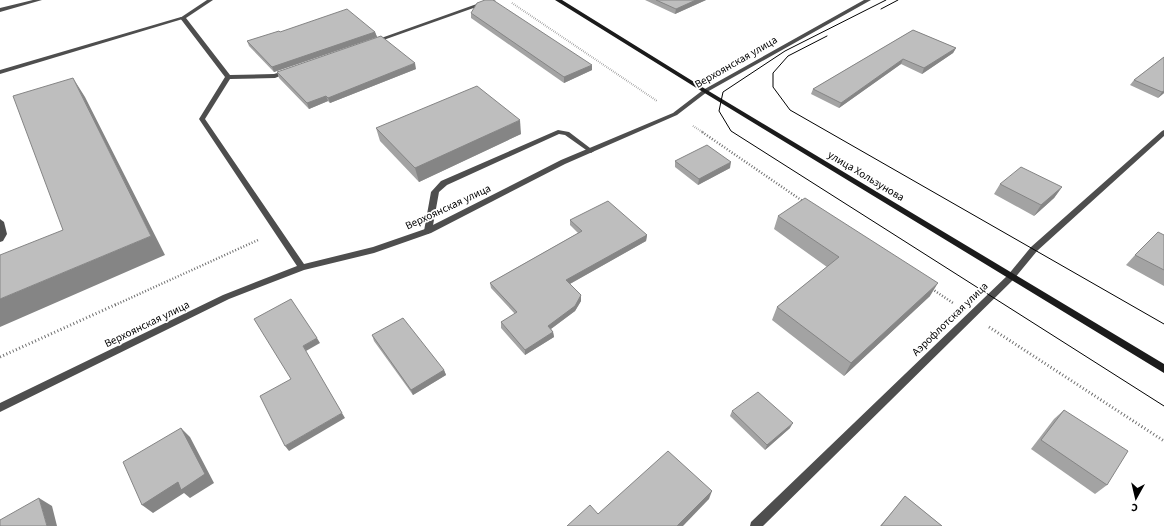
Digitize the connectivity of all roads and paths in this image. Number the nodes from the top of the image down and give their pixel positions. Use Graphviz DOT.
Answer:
graph roads {
  1 [pos="39,0"];
  2 [pos="210,0"];
  3 [pos="493,0"];
  4 [pos="507,0"];
  5 [pos="558,0"];
  6 [pos="868,0"];
  7 [pos="0,10"];
  8 [pos="183,18"];
  9 [pos="365,44"];
  10 [pos="290,71"];
  11 [pos="0,72"];
  12 [pos="228,77"];
  13 [pos="705,91"];
  14 [pos="675,114"];
  15 [pos="1164,132"];
  16 [pos="591,151"];
  17 [pos="807,203"];
  18 [pos="0,222"];
  19 [pos="428,231"];
  20 [pos="278,232"];
  21 [pos="0,239"];
  22 [pos="302,267"];
  23 [pos="1011,277"];
  24 [pos="932,288"];
  25 [pos="971,315"];
  26 [pos="0,357"];
  27 [pos="1164,369"];
  28 [pos="0,408"];
  29 [pos="1164,442"];
  30 [pos="755,526"];
  1 -- 7 [label="street"];
  2 -- 8 [label="street"];
  3 -- 9 [label="street"];
  4 -- 14 [label="path"];
  5 -- 13 [label="street, улица Хользунова"];
  6 -- 13 [label="street, Верхоянская улица"];
  8 -- 11 [label="street"];
  8 -- 12 [label="street"];
  10 -- 12 [label="street"];
  12 -- 20 [label="street"];
  13 -- 14 [label="street, Верхоянская улица"];
  13 -- 23 [label="street, улица Хользунова"];
  14 -- 16 [label="street, Верхоянская улица"];
  14 -- 17 [label="path"];
  15 -- 23 [label="street, Аэрофлотская улица"];
  16 -- 19 [label="street, Верхоянская улица"];
  16 -- 19 [label="street"];
  18 -- 21 [label="street"];
  19 -- 22 [label="street, Верхоянская улица"];
  20 -- 22 [label="street"];
  20 -- 26 [label="path"];
  22 -- 28 [label="street, Верхоянская улица"];
  23 -- 25 [label="street, Аэрофлотская улица"];
  23 -- 27 [label="street, улица Хользунова"];
  24 -- 25 [label="path"];
  25 -- 29 [label="path"];
  25 -- 30 [label="street, Аэрофлотская улица"];
}
